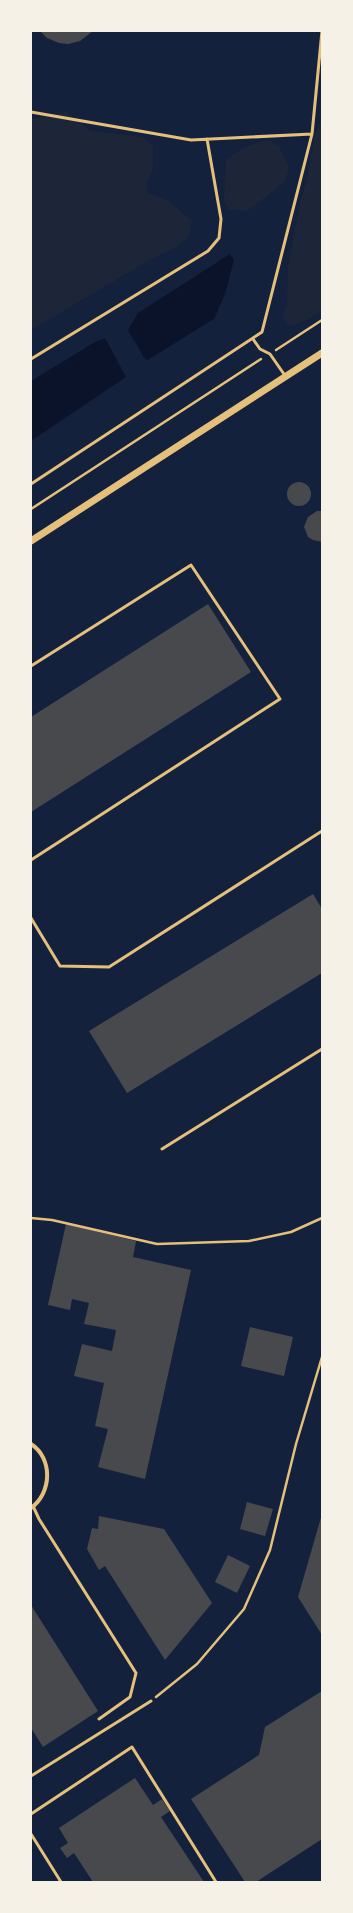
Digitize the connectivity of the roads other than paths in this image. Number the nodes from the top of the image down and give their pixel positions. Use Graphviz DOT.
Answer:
graph roads {
  1 [pos="322,31"];
  2 [pos="31,112"];
  3 [pos="312,134"];
  4 [pos="207,139"];
  5 [pos="253,339"];
  6 [pos="322,353"];
  7 [pos="31,359"];
  8 [pos="286,377"];
  9 [pos="31,484"];
  10 [pos="31,541"];
  11 [pos="31,666"];
  12 [pos="322,831"];
  13 [pos="31,860"];
  14 [pos="31,918"];
  15 [pos="322,1049"];
  16 [pos="162,1149"];
  17 [pos="31,1444"];
  18 [pos="32,1507"];
  19 [pos="151,1701"];
  20 [pos="99,1719"];
  21 [pos="31,1776"];
  22 [pos="31,1814"];
  23 [pos="31,1834"];
  24 [pos="61,1882"];
  25 [pos="216,1882"];
  1 -- 3 [label="lane"];
  2 -- 4 [label="lane"];
  3 -- 4 [label="lane"];
  3 -- 5 [label="lane"];
  4 -- 7 [label="lane"];
  5 -- 8 [label="lane"];
  5 -- 9 [label="lane"];
  6 -- 8 [label="street"];
  8 -- 10 [label="street"];
  11 -- 13 [label="lane"];
  12 -- 14 [label="lane"];
  15 -- 16 [label="lane"];
  17 -- 18 [label="street"];
  18 -- 20 [label="lane"];
  19 -- 21 [label="lane"];
  22 -- 25 [label="lane"];
  23 -- 24 [label="lane"];
}
